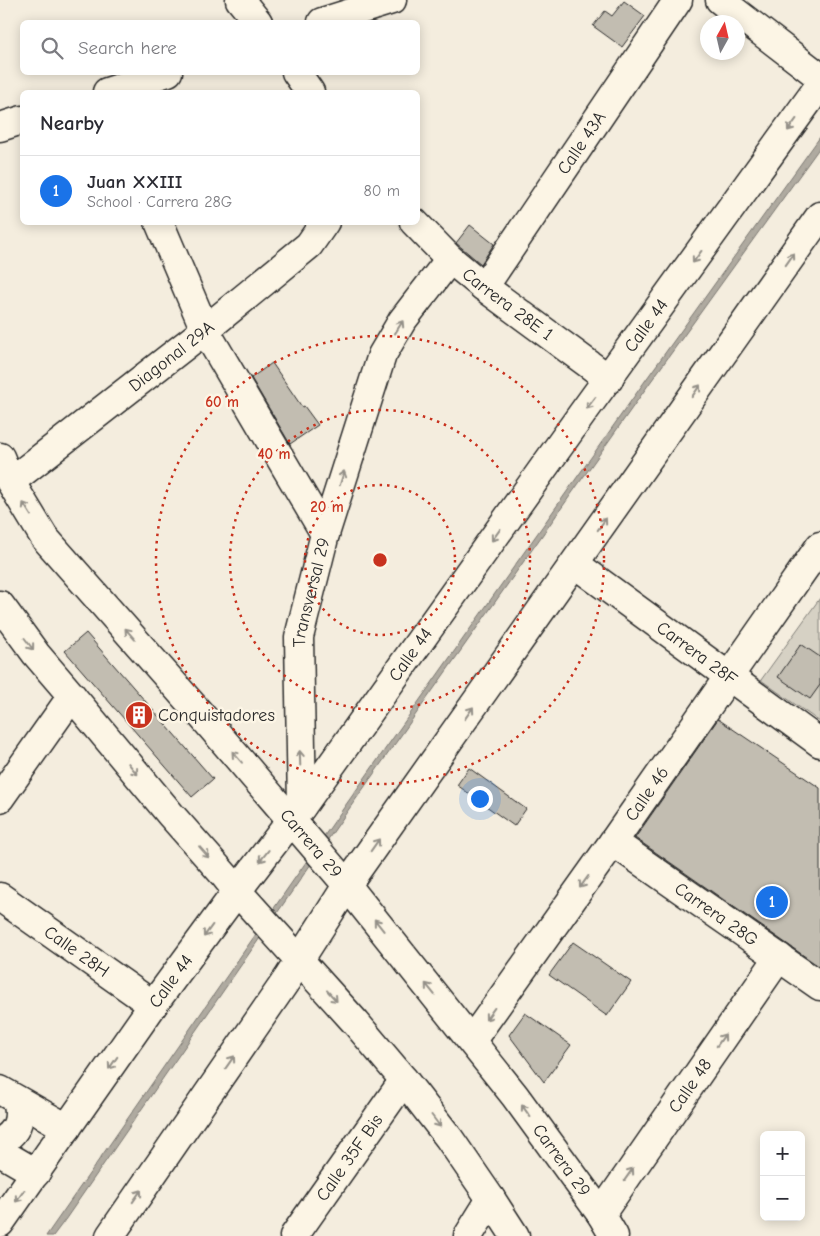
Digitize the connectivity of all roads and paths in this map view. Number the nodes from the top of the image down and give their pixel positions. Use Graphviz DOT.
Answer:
graph roads {
  1 [pos="240,0"];
  2 [pos="392,0"];
  3 [pos="678,0"];
  4 [pos="720,0"];
  5 [pos="256,20"];
  6 [pos="328,20"];
  7 [pos="159,75"];
  8 [pos="298,75"];
  9 [pos="820,77"];
  10 [pos="820,85"];
  11 [pos="113,90"];
  12 [pos="309,90"];
  13 [pos="20,121"];
  14 [pos="0,127"];
  15 [pos="820,216"];
  16 [pos="160,225"];
  17 [pos="323,225"];
  18 [pos="417,225"];
  19 [pos="450,259"];
  20 [pos="484,287"];
  21 [pos="205,330"];
  22 [pos="609,378"];
  23 [pos="0,457"];
  24 [pos="10,481"];
  25 [pos="325,534"];
  26 [pos="820,546"];
  27 [pos="575,564"];
  28 [pos="0,605"];
  29 [pos="729,676"];
  30 [pos="72,696"];
  31 [pos="820,742"];
  32 [pos="0,798"];
  33 [pos="297,817"];
  34 [pos="613,842"];
  35 [pos="344,882"];
  36 [pos="239,894"];
  37 [pos="0,897"];
  38 [pos="295,955"];
  39 [pos="779,957"];
  40 [pos="820,986"];
  41 [pos="154,1005"];
  42 [pos="472,1040"];
  43 [pos="404,1080"];
  44 [pos="9,1095"];
  45 [pos="68,1128"];
  46 [pos="0,1142"];
  47 [pos="0,1152"];
  48 [pos="36,1173"];
  49 [pos="491,1198"];
  50 [pos="0,1223"];
  51 [pos="608,1225"];
  52 [pos="110,1236"];
  53 [pos="294,1236"];
  54 [pos="468,1236"];
  55 [pos="515,1236"];
  1 -- 5 [label="street"];
  2 -- 6 [label="street"];
  3 -- 20 [label="street, Calle 43A"];
  4 -- 9 [label="street"];
  7 -- 11 [label="street"];
  8 -- 12 [label="street"];
  10 -- 22 [label="street, Calle 44, one-way"];
  13 -- 14 [label="street"];
  27 -- 15 [label="street, one-way"];
  16 -- 21 [label="street"];
  17 -- 21 [label="street, Diagonal 29A"];
  18 -- 19 [label="street, Carrera 28E 1"];
  19 -- 20 [label="street, Carrera 28E 1"];
  25 -- 19 [label="street, Transversal 29, one-way"];
  20 -- 22 [label="street, Carrera 28E 1"];
  21 -- 24 [label="street, Diagonal 29A"];
  21 -- 25 [label="street"];
  22 -- 33 [label="street, Calle 44, one-way"];
  23 -- 24 [label="street, Carrera 29"];
  33 -- 24 [label="street, Carrera 29, one-way"];
  33 -- 25 [label="street, Transversal 29, one-way"];
  26 -- 29 [label="street, Calle 46"];
  27 -- 29 [label="street, Carrera 28F"];
  35 -- 27 [label="street, one-way"];
  28 -- 30 [label="street, one-way"];
  29 -- 31 [label="street, Carrera 28F"];
  29 -- 34 [label="street, Calle 46"];
  30 -- 32 [label="street"];
  30 -- 36 [label="street, one-way"];
  33 -- 35 [label="street, Carrera 29"];
  33 -- 36 [label="street, Calle 44, one-way"];
  34 -- 39 [label="street, Carrera 28G"];
  34 -- 42 [label="street, Calle 46, one-way"];
  35 -- 38 [label="street"];
  42 -- 35 [label="street, Carrera 29, one-way"];
  36 -- 38 [label="street"];
  36 -- 41 [label="street, Calle 44, one-way"];
  37 -- 41 [label="street, Calle 28H"];
  38 -- 43 [label="street, one-way"];
  52 -- 38 [label="street, one-way"];
  39 -- 40 [label="street, Carrera 28G"];
  51 -- 39 [label="street, Calle 48, one-way"];
  41 -- 45 [label="street, Calle 44, one-way"];
  51 -- 42 [label="street, Carrera 29, one-way"];
  43 -- 49 [label="street, one-way"];
  43 -- 53 [label="street, Calle 35F Bis"];
  44 -- 45 [label="street"];
  44 -- 46 [label="street"];
  45 -- 48 [label="street, Calle 44"];
  47 -- 48 [label="street"];
  48 -- 50 [label="street, Calle 44, one-way"];
  49 -- 54 [label="street"];
  49 -- 55 [label="street"];
}
